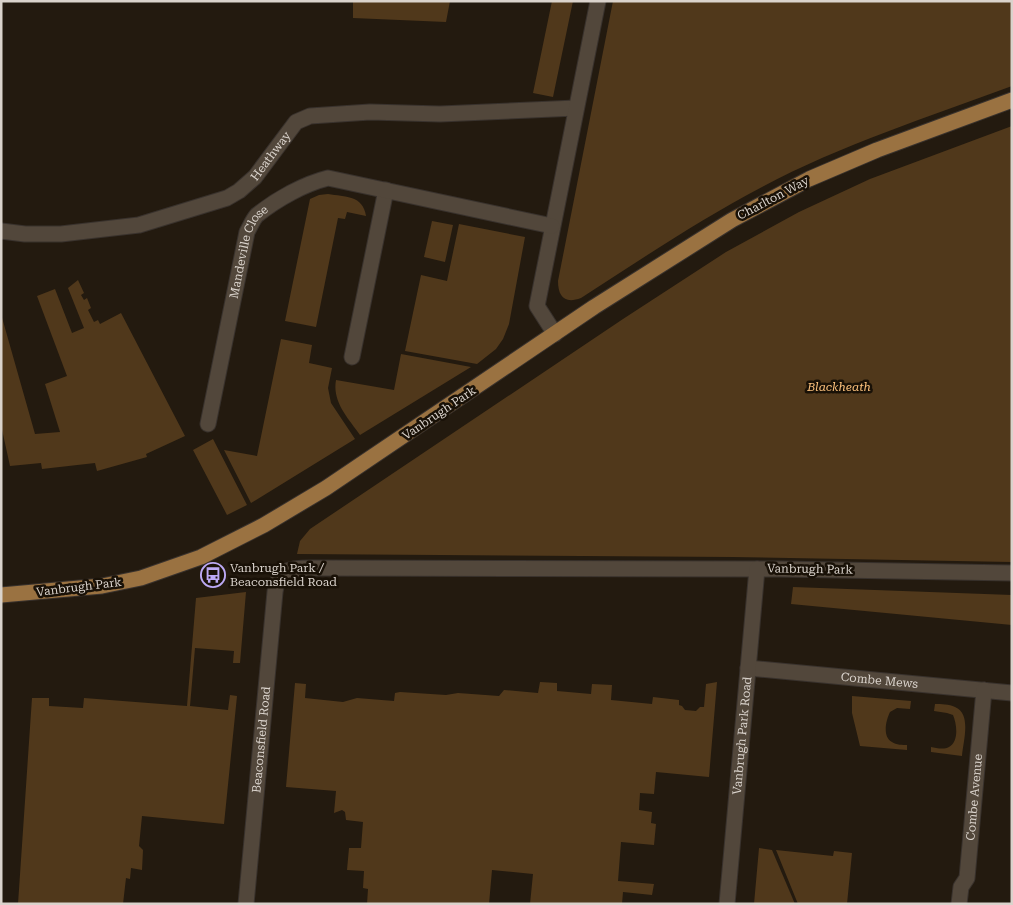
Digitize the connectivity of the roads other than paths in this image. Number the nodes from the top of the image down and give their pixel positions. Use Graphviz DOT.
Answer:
graph roads {
  1 [pos="598,1"];
  2 [pos="1012,100"];
  3 [pos="576,108"];
  4 [pos="386,190"];
  5 [pos="552,226"];
  6 [pos="1,231"];
  7 [pos="555,334"];
  8 [pos="352,357"];
  9 [pos="208,424"];
  10 [pos="757,569"];
  11 [pos="1012,573"];
  12 [pos="280,576"];
  13 [pos="1,595"];
  14 [pos="748,668"];
  15 [pos="984,690"];
  16 [pos="1012,693"];
  17 [pos="246,904"];
  18 [pos="727,904"];
  19 [pos="959,904"];
  1 -- 3 [label="street"];
  2 -- 7 [label="main road, Charlton Way"];
  3 -- 5 [label="street"];
  3 -- 6 [label="street, Heathway"];
  4 -- 5 [label="street, Mandeville Close"];
  4 -- 8 [label="street"];
  4 -- 9 [label="street, Mandeville Close"];
  5 -- 7 [label="street"];
  7 -- 13 [label="main road, Vanbrugh Park"];
  10 -- 11 [label="street, Vanbrugh Park"];
  10 -- 12 [label="street, Vanbrugh Park"];
  10 -- 14 [label="street, Vanbrugh Park Road"];
  12 -- 17 [label="street, Beaconsfield Road"];
  14 -- 15 [label="street, Combe Mews"];
  14 -- 18 [label="street, Vanbrugh Park Road"];
  15 -- 16 [label="street, Combe Mews"];
  15 -- 19 [label="street, Combe Avenue"];
}
